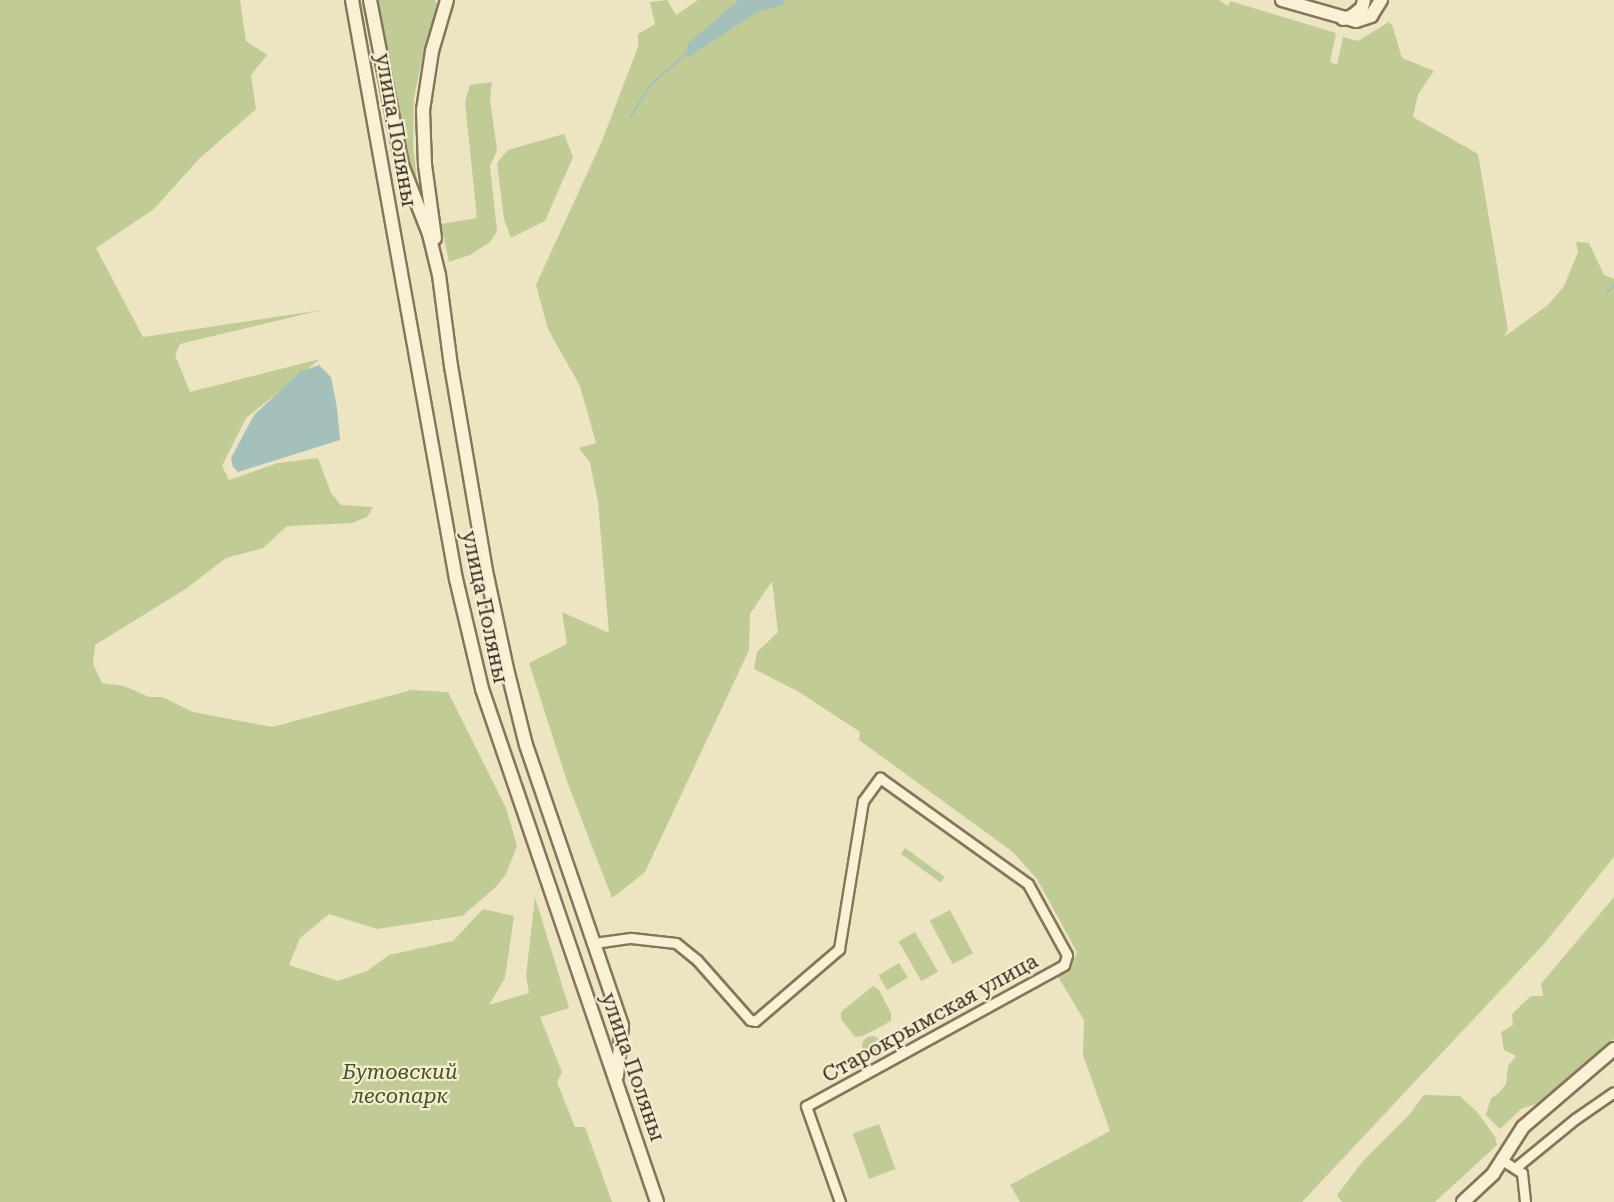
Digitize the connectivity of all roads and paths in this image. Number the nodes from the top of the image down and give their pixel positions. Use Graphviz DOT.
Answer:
graph roads {
  1 [pos="447,0"];
  2 [pos="1282,0"];
  3 [pos="1364,0"];
  4 [pos="353,1"];
  5 [pos="372,2"];
  6 [pos="1377,2"];
  7 [pos="1342,19"];
  8 [pos="439,274"];
  9 [pos="594,943"];
  10 [pos="1614,1049"];
  11 [pos="617,1080"];
  12 [pos="1614,1092"];
  13 [pos="1502,1160"];
  14 [pos="1515,1168"];
  15 [pos="657,1202"];
  16 [pos="840,1202"];
  17 [pos="1463,1202"];
  18 [pos="1526,1202"];
  1 -- 8 [label="main road"];
  2 -- 7 [label="main road"];
  3 -- 7 [label="main road"];
  4 -- 11 [label="main road, улица Поляны"];
  5 -- 8 [label="main road, улица Поляны"];
  6 -- 7 [label="main road"];
  8 -- 9 [label="main road, улица Поляны"];
  9 -- 11 [label="main road, улица Поляны"];
  9 -- 16 [label="street, Старокрымская улица"];
  10 -- 13 [label="main road"];
  11 -- 15 [label="main road, улица Поляны"];
  12 -- 14 [label="street"];
  13 -- 14 [label="street"];
  13 -- 17 [label="main road"];
  14 -- 18 [label="street"];
}
